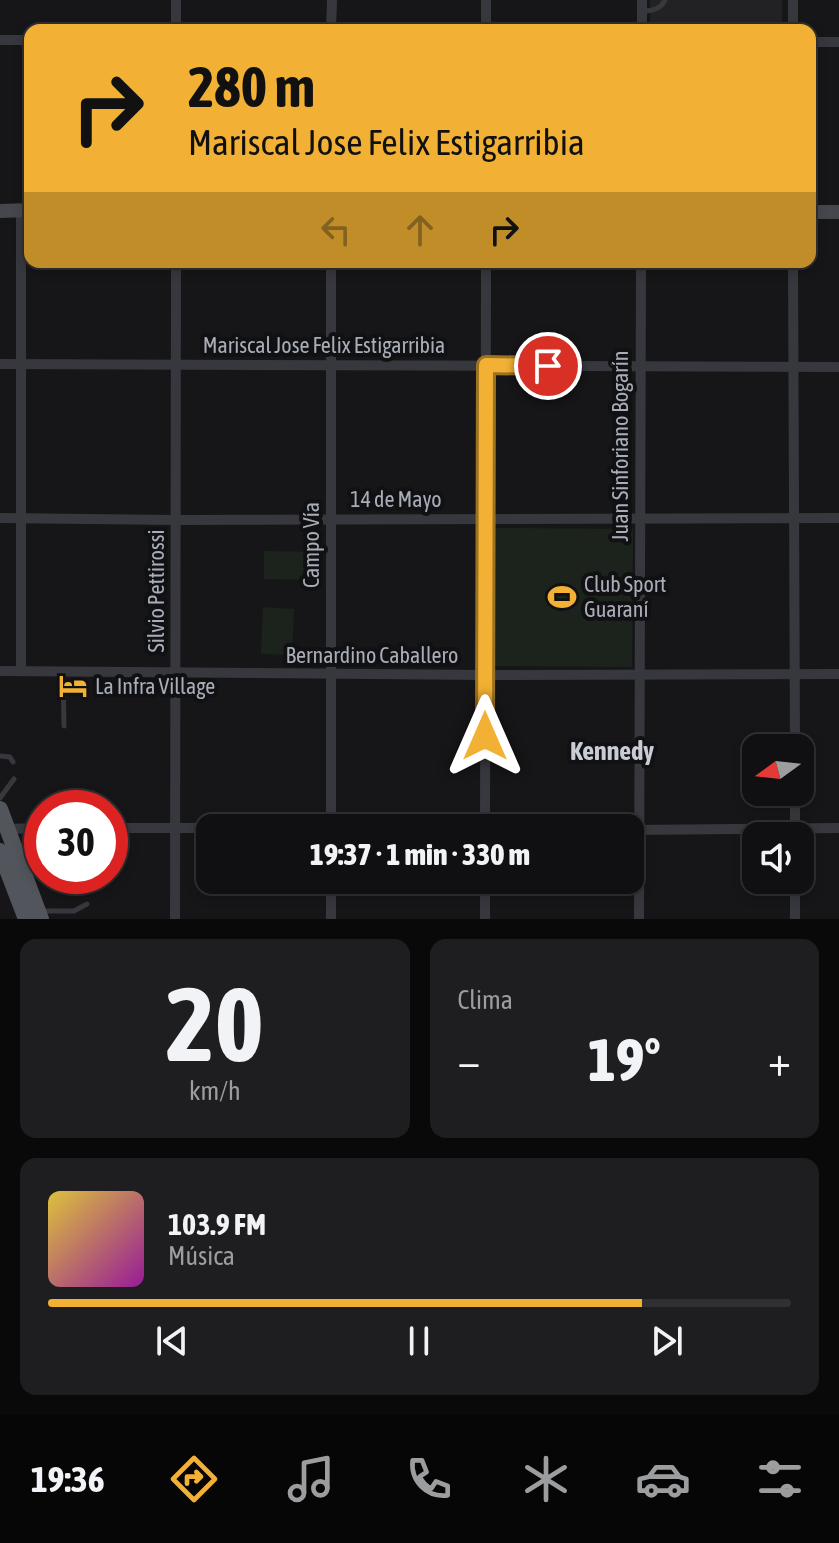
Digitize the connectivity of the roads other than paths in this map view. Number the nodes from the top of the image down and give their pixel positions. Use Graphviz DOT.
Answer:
graph roads {
  1 [pos="176,0"];
  2 [pos="332,0"];
  3 [pos="486,0"];
  4 [pos="665,0"];
  5 [pos="793,0"];
  6 [pos="642,6"];
  7 [pos="176,24"];
  8 [pos="331,24"];
  9 [pos="486,24"];
  10 [pos="793,24"];
  11 [pos="0,40"];
  12 [pos="24,40"];
  13 [pos="816,42"];
  14 [pos="839,42"];
  15 [pos="0,210"];
  16 [pos="24,210"];
  17 [pos="816,212"];
  18 [pos="839,212"];
  19 [pos="24,268"];
  20 [pos="176,268"];
  21 [pos="331,268"];
  22 [pos="486,268"];
  23 [pos="641,268"];
  24 [pos="793,268"];
  25 [pos="0,364"];
  26 [pos="21,364"];
  27 [pos="176,365"];
  28 [pos="486,365"];
  29 [pos="794,366"];
  30 [pos="331,367"];
  31 [pos="641,367"];
  32 [pos="839,367"];
  33 [pos="0,518"];
  34 [pos="21,518"];
  35 [pos="640,518"];
  36 [pos="794,518"];
  37 [pos="839,518"];
  38 [pos="331,519"];
  39 [pos="486,519"];
  40 [pos="176,520"];
  41 [pos="21,670"];
  42 [pos="0,671"];
  43 [pos="64,671"];
  44 [pos="176,673"];
  45 [pos="794,673"];
  46 [pos="839,674"];
  47 [pos="331,675"];
  48 [pos="485,675"];
  49 [pos="640,675"];
  50 [pos="64,726"];
  51 [pos="795,734"];
  52 [pos="0,756"];
  53 [pos="13,762"];
  54 [pos="14,779"];
  55 [pos="0,798"];
  56 [pos="0,809"];
  57 [pos="331,814"];
  58 [pos="485,814"];
  59 [pos="636,814"];
  60 [pos="24,828"];
  61 [pos="128,828"];
  62 [pos="176,828"];
  63 [pos="196,828"];
  64 [pos="839,828"];
  65 [pos="4,829"];
  66 [pos="644,830"];
  67 [pos="814,830"];
  68 [pos="742,831"];
  69 [pos="0,851"];
  70 [pos="331,894"];
  71 [pos="485,894"];
  72 [pos="638,894"];
  73 [pos="795,894"];
  74 [pos="87,904"];
  75 [pos="35,916"];
  76 [pos="175,919"];
  77 [pos="331,919"];
  78 [pos="485,919"];
  79 [pos="639,919"];
  80 [pos="795,919"];
  1 -- 7 [label="street"];
  2 -- 8 [label="street"];
  3 -- 9 [label="street"];
  4 -- 6 [label="lane"];
  5 -- 10 [label="street"];
  11 -- 12 [label="street"];
  13 -- 14 [label="street"];
  15 -- 16 [label="street"];
  17 -- 18 [label="street"];
  19 -- 26 [label="street"];
  20 -- 27 [label="street, Silvio Pettirossi"];
  21 -- 30 [label="street, Campo Vía"];
  22 -- 28 [label="street"];
  23 -- 31 [label="street, Juan Sinforiano Bogarín"];
  24 -- 29 [label="street"];
  25 -- 26 [label="street, Mariscal Jose Felix Estigarribia"];
  26 -- 27 [label="street, Mariscal Jose Felix Estigarribia"];
  26 -- 34 [label="street"];
  27 -- 30 [label="street, Mariscal Jose Felix Estigarribia"];
  27 -- 40 [label="street, Silvio Pettirossi"];
  28 -- 30 [label="street, Mariscal Jose Felix Estigarribia"];
  28 -- 31 [label="street, Mariscal Jose Felix Estigarribia"];
  28 -- 39 [label="street"];
  29 -- 31 [label="street, Mariscal Jose Felix Estigarribia"];
  29 -- 32 [label="street, Mariscal Jose Felix Estigarribia"];
  29 -- 36 [label="street"];
  30 -- 38 [label="street, Campo Vía"];
  31 -- 35 [label="street, Juan Sinforiano Bogarín"];
  33 -- 34 [label="street, 14 de Mayo"];
  34 -- 40 [label="street, 14 de Mayo"];
  34 -- 41 [label="street"];
  35 -- 36 [label="street, 14 de Mayo"];
  35 -- 39 [label="street, 14 de Mayo"];
  35 -- 49 [label="street, Juan Sinforiano Bogarín"];
  36 -- 37 [label="street, 14 de Mayo"];
  36 -- 45 [label="street"];
  38 -- 39 [label="street, 14 de Mayo"];
  38 -- 40 [label="street, 14 de Mayo"];
  38 -- 47 [label="street, Campo Vía"];
  39 -- 48 [label="street"];
  40 -- 44 [label="street, Silvio Pettirossi"];
  41 -- 42 [label="street, Bernardino Caballero"];
  41 -- 43 [label="street, Bernardino Caballero"];
  43 -- 44 [label="street, Bernardino Caballero"];
  43 -- 50 [label="lane"];
  44 -- 47 [label="street, Bernardino Caballero"];
  44 -- 62 [label="street, Silvio Pettirossi"];
  45 -- 46 [label="street, Bernardino Caballero"];
  45 -- 49 [label="street, Bernardino Caballero"];
  45 -- 51 [label="street"];
  47 -- 48 [label="street, Bernardino Caballero"];
  47 -- 57 [label="street, Campo Vía"];
  48 -- 49 [label="street, Bernardino Caballero"];
  48 -- 58 [label="street"];
  49 -- 59 [label="street, Juan Sinforiano Bogarín"];
  52 -- 53 [label="lane"];
  54 -- 55 [label="lane"];
  56 -- 65 [label="main road"];
  60 -- 65 [label="street"];
  61 -- 62 [label="street"];
  62 -- 63 [label="street"];
  62 -- 76 [label="street, Silvio Pettirossi"];
  64 -- 67 [label="street"];
  65 -- 75 [label="main road"];
  66 -- 68 [label="street"];
  69 -- 75 [label="main road"];
  70 -- 77 [label="street"];
  71 -- 78 [label="street"];
  72 -- 79 [label="street, Juan Sinforiano Bogarín"];
  73 -- 80 [label="street"];
  74 -- 75 [label="lane"];
}
